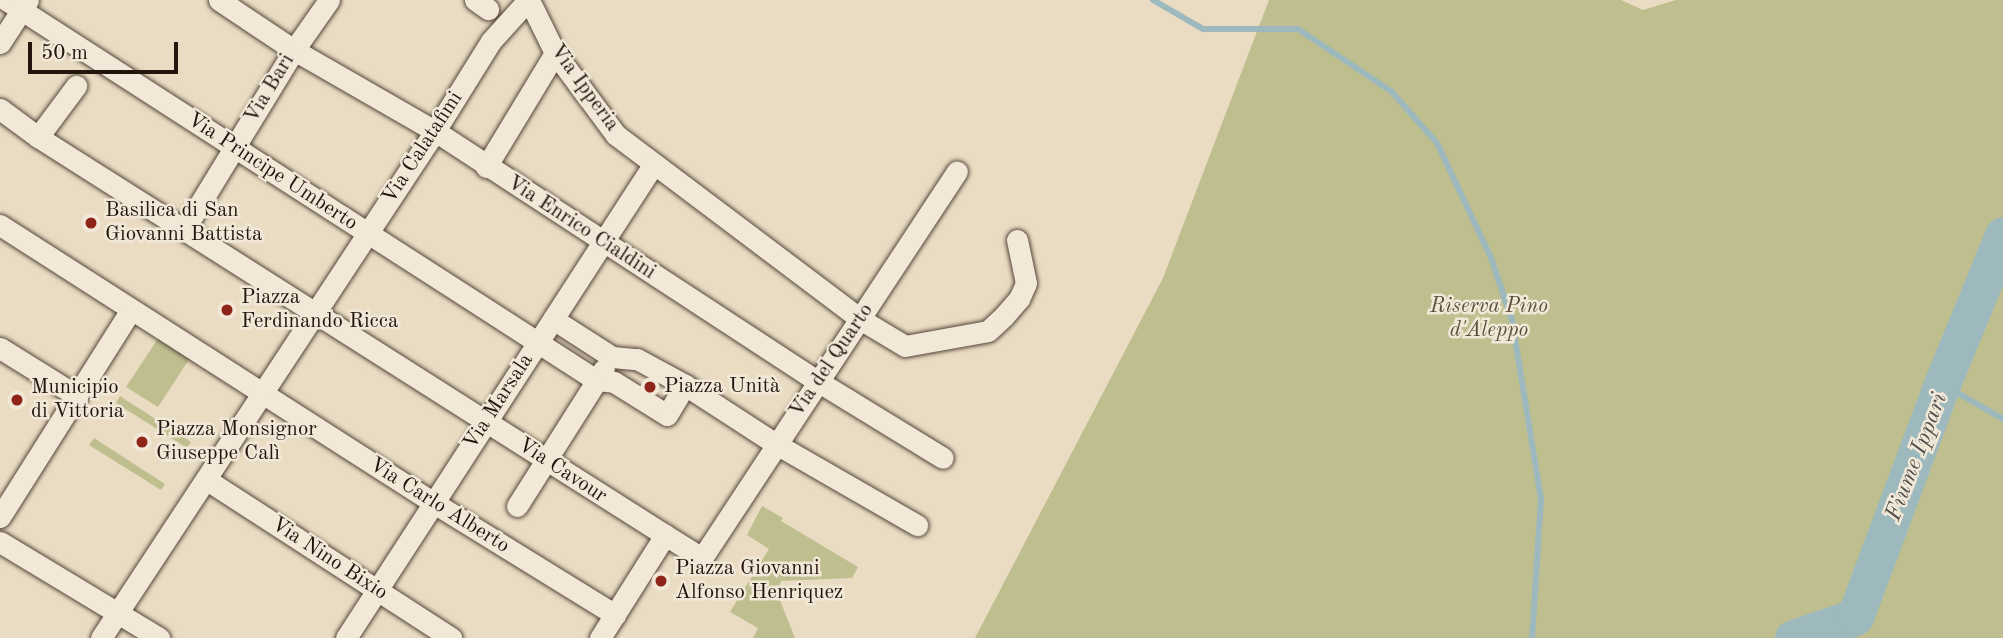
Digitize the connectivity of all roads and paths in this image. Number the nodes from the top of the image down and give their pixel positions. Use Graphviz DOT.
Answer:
graph roads {
  1 [pos="219,0"];
  2 [pos="329,0"];
  3 [pos="529,0"];
  4 [pos="18,3"];
  5 [pos="0,43"];
  6 [pos="294,50"];
  7 [pos="555,53"];
  8 [pos="76,86"];
  9 [pos="0,108"];
  10 [pos="435,131"];
  11 [pos="37,137"];
  12 [pos="234,148"];
  13 [pos="653,165"];
  14 [pos="486,167"];
  15 [pos="957,171"];
  16 [pos="186,224"];
  17 [pos="0,225"];
  18 [pos="368,234"];
  19 [pos="1017,240"];
  20 [pos="602,241"];
  21 [pos="128,311"];
  22 [pos="322,311"];
  23 [pos="553,319"];
  24 [pos="860,319"];
  25 [pos="538,343"];
  26 [pos="0,348"];
  27 [pos="612,357"];
  28 [pos="819,382"];
  29 [pos="594,383"];
  30 [pos="692,390"];
  31 [pos="78,396"];
  32 [pos="265,399"];
  33 [pos="486,423"];
  34 [pos="776,444"];
  35 [pos="943,458"];
  36 [pos="546,461"];
  37 [pos="207,480"];
  38 [pos="434,503"];
  39 [pos="517,506"];
  40 [pos="0,517"];
  41 [pos="917,525"];
  42 [pos="659,532"];
  43 [pos="0,542"];
  44 [pos="707,550"];
  45 [pos="377,590"];
  46 [pos="609,611"];
  47 [pos="118,612"];
  48 [pos="101,638"];
  49 [pos="159,638"];
  50 [pos="346,638"];
  51 [pos="451,638"];
  52 [pos="600,638"];
  1 -- 6 [label="street, Via Enrico Cialdini"];
  2 -- 6 [label="street, Via Bari"];
  3 -- 7 [label="street, Via Ipperia"];
  3 -- 10 [label="street, Via Calatafimi"];
  4 -- 5 [label="street"];
  4 -- 12 [label="street, Via Principe Umberto"];
  6 -- 10 [label="street, Via Enrico Cialdini"];
  6 -- 12 [label="street, Via Bari"];
  7 -- 13 [label="street, Via Ipperia"];
  7 -- 14 [label="street"];
  8 -- 11 [label="street"];
  9 -- 11 [label="street"];
  10 -- 14 [label="street, Via Enrico Cialdini"];
  10 -- 18 [label="street, Via Calatafimi"];
  11 -- 16 [label="street"];
  12 -- 16 [label="street, Via Bari"];
  12 -- 18 [label="street, Via Principe Umberto"];
  13 -- 20 [label="street, Via Marsala"];
  13 -- 24 [label="street, Via Ipperia"];
  14 -- 20 [label="street, Via Enrico Cialdini"];
  15 -- 24 [label="street, Via del Quarto"];
  16 -- 22 [label="street, Via Cavour"];
  17 -- 21 [label="street"];
  18 -- 22 [label="street, Via Calatafimi"];
  18 -- 25 [label="street, Via Principe Umberto"];
  19 -- 24 [label="street, Via Ipperia"];
  20 -- 23 [label="street, Via Marsala"];
  20 -- 28 [label="street, Via Enrico Cialdini"];
  21 -- 31 [label="street"];
  21 -- 32 [label="street, Via Carlo Alberto"];
  22 -- 32 [label="street, Via Calatafimi"];
  22 -- 33 [label="street, Via Cavour"];
  23 -- 25 [label="street, Via Marsala"];
  23 -- 27 [label="street"];
  24 -- 28 [label="street, Via del Quarto"];
  25 -- 29 [label="street, Via Principe Umberto"];
  25 -- 33 [label="street, Via Marsala"];
  26 -- 31 [label="street"];
  27 -- 29 [label="street"];
  27 -- 30 [label="street"];
  28 -- 34 [label="street, Via del Quarto"];
  28 -- 35 [label="street, Via Enrico Cialdini"];
  29 -- 30 [label="street, Via Principe Umberto"];
  29 -- 36 [label="street"];
  30 -- 34 [label="street"];
  31 -- 40 [label="street"];
  32 -- 37 [label="street"];
  32 -- 38 [label="street, Via Carlo Alberto"];
  33 -- 36 [label="street, Via Cavour"];
  33 -- 38 [label="street, Via Marsala"];
  34 -- 41 [label="street"];
  34 -- 44 [label="street, Via del Quarto"];
  36 -- 39 [label="street"];
  36 -- 42 [label="street, Via Cavour"];
  37 -- 45 [label="street, Via Nino Bixio"];
  37 -- 47 [label="street"];
  38 -- 45 [label="street, Via Marsala"];
  38 -- 46 [label="street, Via Carlo Alberto"];
  42 -- 44 [label="street, Via Cavour"];
  42 -- 46 [label="street"];
  43 -- 47 [label="street"];
  45 -- 50 [label="street, Via Marsala"];
  45 -- 51 [label="street, Via Nino Bixio"];
  46 -- 52 [label="street"];
  47 -- 48 [label="street"];
  47 -- 49 [label="street"];
}
